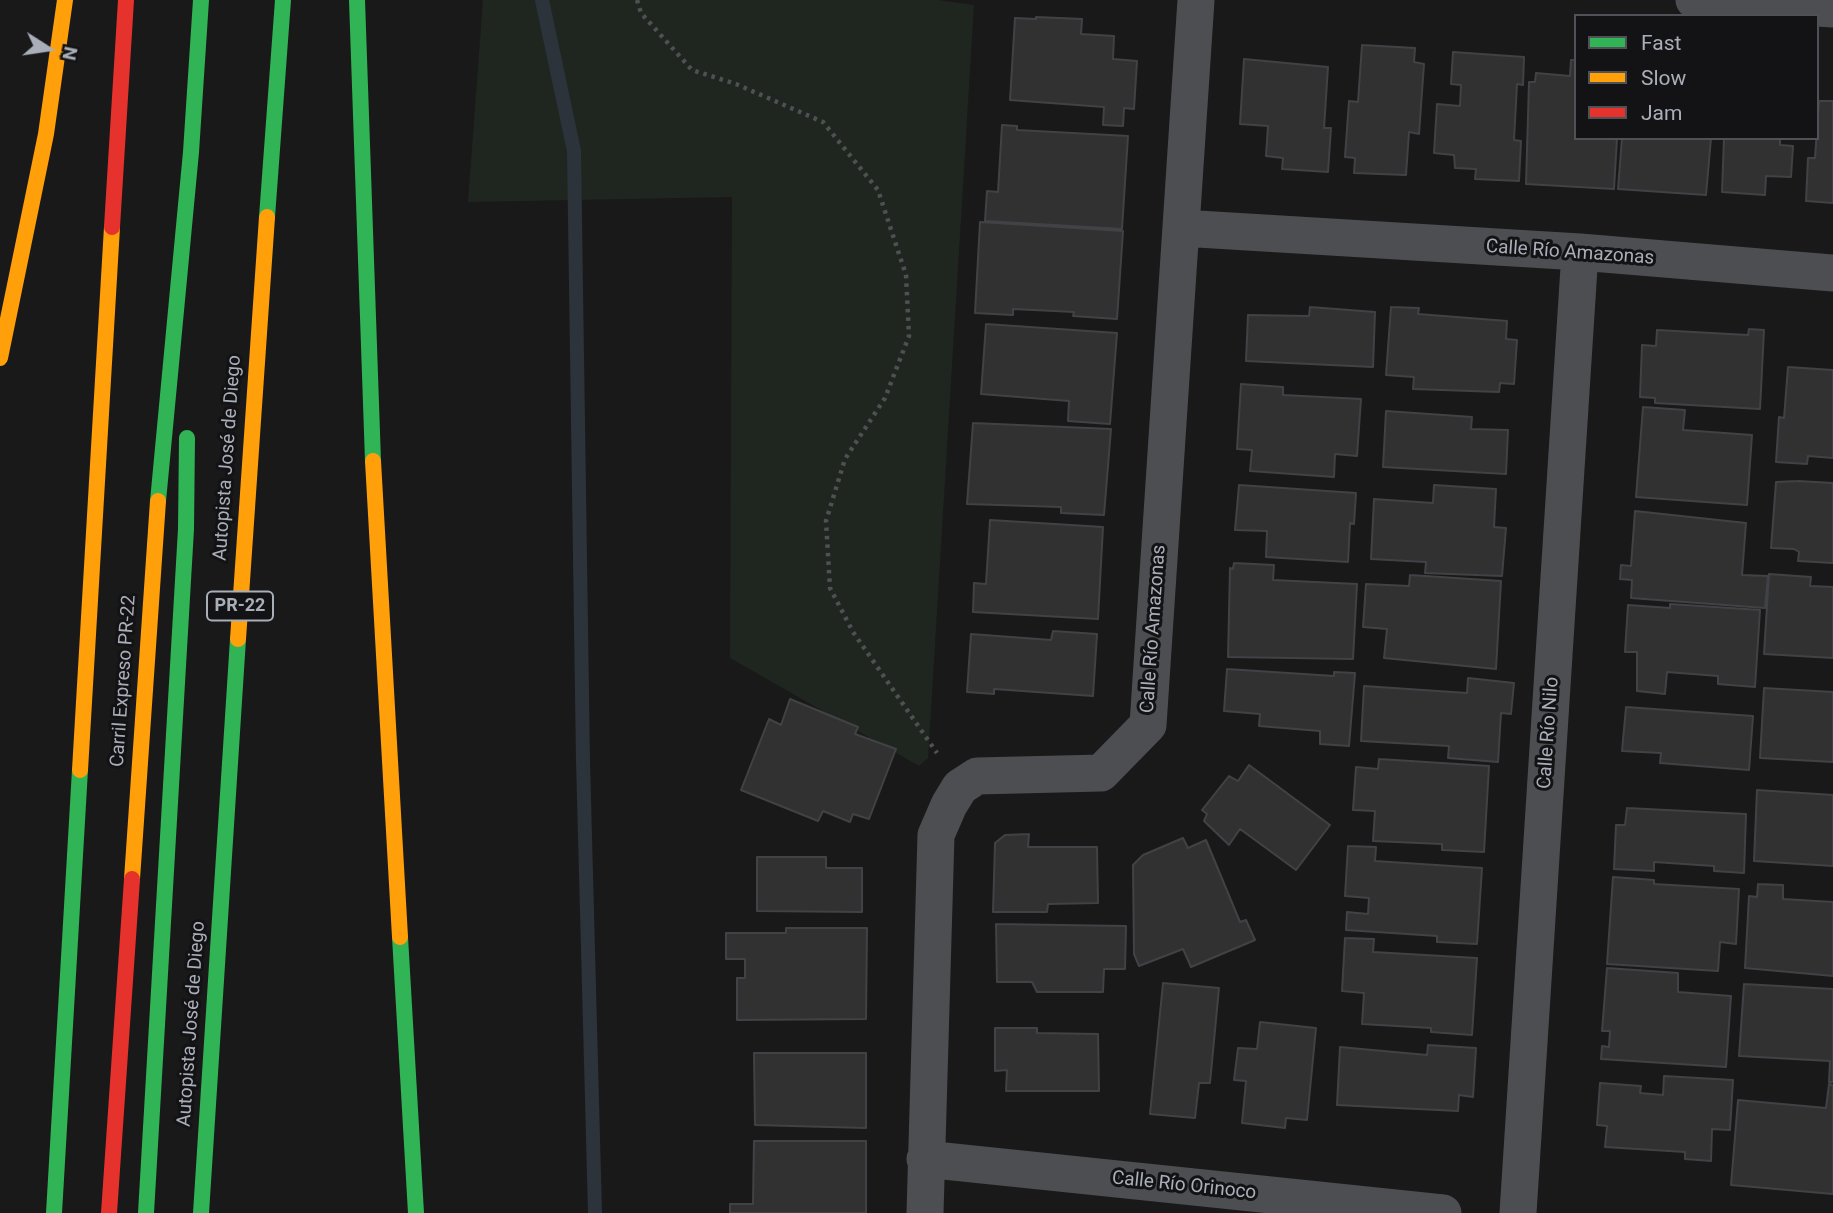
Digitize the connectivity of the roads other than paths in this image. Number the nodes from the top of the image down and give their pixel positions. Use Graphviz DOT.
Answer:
graph roads {
  1 [pos="65,0"];
  2 [pos="126,0"];
  3 [pos="201,0"];
  4 [pos="283,0"];
  5 [pos="357,0"];
  6 [pos="1196,0"];
  7 [pos="1694,0"];
  8 [pos="1833,9"];
  9 [pos="191,152"];
  10 [pos="1181,228"];
  11 [pos="1580,253"];
  12 [pos="1833,273"];
  13 [pos="0,358"];
  14 [pos="188,362"];
  15 [pos="187,417"];
  16 [pos="925,1159"];
  17 [pos="54,1213"];
  18 [pos="109,1213"];
  19 [pos="146,1213"];
  20 [pos="201,1213"];
  21 [pos="416,1213"];
  22 [pos="925,1213"];
  23 [pos="1443,1213"];
  24 [pos="1518,1213"];
  1 -- 13 [label="highway"];
  2 -- 17 [label="highway"];
  3 -- 9 [label="highway, Carril Expreso PR-22"];
  4 -- 20 [label="highway, Autopista José de Diego / PR-22"];
  5 -- 21 [label="highway"];
  6 -- 10 [label="street, Calle Río Amazonas"];
  7 -- 8 [label="street"];
  9 -- 14 [label="highway, Carril Expreso PR-22"];
  9 -- 18 [label="highway, Carril Expreso PR-22"];
  10 -- 11 [label="street, Calle Río Amazonas"];
  10 -- 16 [label="street, Calle Río Amazonas"];
  11 -- 12 [label="street, Calle Río Amazonas"];
  11 -- 24 [label="street, Calle Río Nilo"];
  15 -- 19 [label="highway"];
  16 -- 22 [label="street"];
  16 -- 23 [label="street, Calle Río Orinoco"];
}
